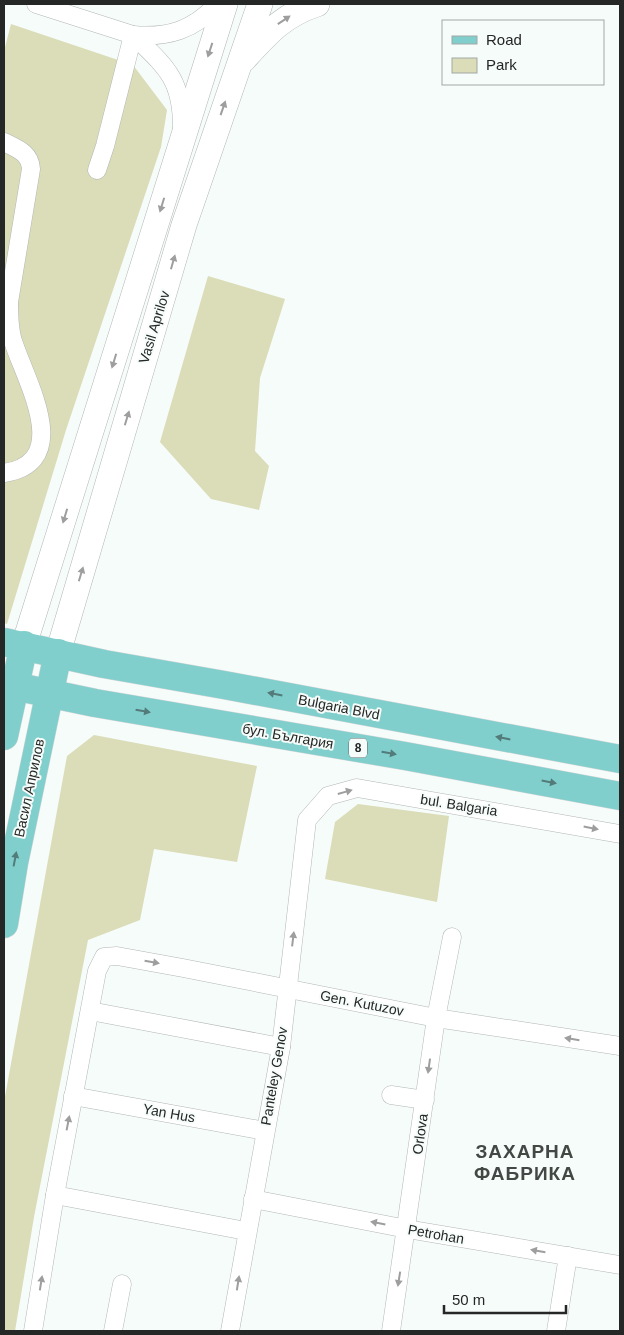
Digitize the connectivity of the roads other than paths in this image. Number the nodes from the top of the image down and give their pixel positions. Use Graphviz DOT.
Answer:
graph roads {
  1 [pos="36,4"];
  2 [pos="218,4"];
  3 [pos="225,4"];
  4 [pos="260,4"];
  5 [pos="317,4"];
  6 [pos="133,35"];
  7 [pos="237,66"];
  8 [pos="181,139"];
  9 [pos="4,142"];
  10 [pos="97,170"];
  11 [pos="4,473"];
  12 [pos="14,644"];
  13 [pos="58,653"];
  14 [pos="9,685"];
  15 [pos="50,694"];
  16 [pos="4,736"];
  17 [pos="620,759"];
  18 [pos="620,796"];
  19 [pos="307,820"];
  20 [pos="620,834"];
  21 [pos="4,924"];
  22 [pos="452,937"];
  23 [pos="287,988"];
  24 [pos="90,1011"];
  25 [pos="436,1018"];
  26 [pos="620,1046"];
  27 [pos="281,1047"];
  28 [pos="391,1095"];
  29 [pos="74,1096"];
  30 [pos="425,1100"];
  31 [pos="265,1131"];
  32 [pos="55,1195"];
  33 [pos="252,1199"];
  34 [pos="407,1229"];
  35 [pos="246,1231"];
  36 [pos="568,1256"];
  37 [pos="620,1265"];
  38 [pos="122,1284"];
  39 [pos="33,1331"];
  40 [pos="113,1331"];
  41 [pos="230,1331"];
  42 [pos="391,1331"];
  43 [pos="556,1331"];
  1 -- 6 [label="street"];
  2 -- 6 [label="street"];
  3 -- 8 [label="main road, Vasil Aprilov, one-way"];
  4 -- 7 [label="main road, Vasil Aprilov"];
  7 -- 5 [label="main road, one-way"];
  6 -- 8 [label="street"];
  6 -- 10 [label="street"];
  13 -- 7 [label="main road, Vasil Aprilov, one-way"];
  8 -- 12 [label="main road, Vasil Aprilov, one-way"];
  9 -- 11 [label="street"];
  12 -- 13 [label="main road"];
  12 -- 14 [label="main road"];
  13 -- 15 [label="main road, Васил Априлов"];
  17 -- 13 [label="main road, Bulgaria Blvd, one-way"];
  14 -- 15 [label="main road, бул. България / 8"];
  14 -- 16 [label="main road"];
  15 -- 18 [label="main road, бул. България / 8, one-way"];
  21 -- 15 [label="main road, Васил Априлов, one-way"];
  19 -- 20 [label="street, bul. Balgaria, one-way"];
  23 -- 19 [label="street, Panteley Genov, one-way"];
  22 -- 25 [label="street, Orlova"];
  24 -- 23 [label="street, Gen. Kutuzov, one-way"];
  23 -- 25 [label="street, Gen. Kutuzov"];
  23 -- 27 [label="street, Panteley Genov"];
  24 -- 27 [label="street"];
  24 -- 29 [label="street"];
  26 -- 25 [label="street, Gen. Kutuzov, one-way"];
  25 -- 30 [label="street, Orlova, one-way"];
  27 -- 31 [label="street, Panteley Genov"];
  28 -- 30 [label="street"];
  29 -- 31 [label="street, Yan Hus"];
  32 -- 29 [label="street, one-way"];
  30 -- 34 [label="street, Orlova"];
  31 -- 33 [label="street, Panteley Genov"];
  32 -- 35 [label="street"];
  39 -- 32 [label="street, one-way"];
  34 -- 33 [label="street, Petrohan, one-way"];
  33 -- 35 [label="street, Panteley Genov"];
  36 -- 34 [label="street, Petrohan, one-way"];
  34 -- 42 [label="street, Orlova, one-way"];
  41 -- 35 [label="street, Panteley Genov, one-way"];
  36 -- 37 [label="street, Petrohan"];
  36 -- 43 [label="street"];
  38 -- 40 [label="street"];
}
